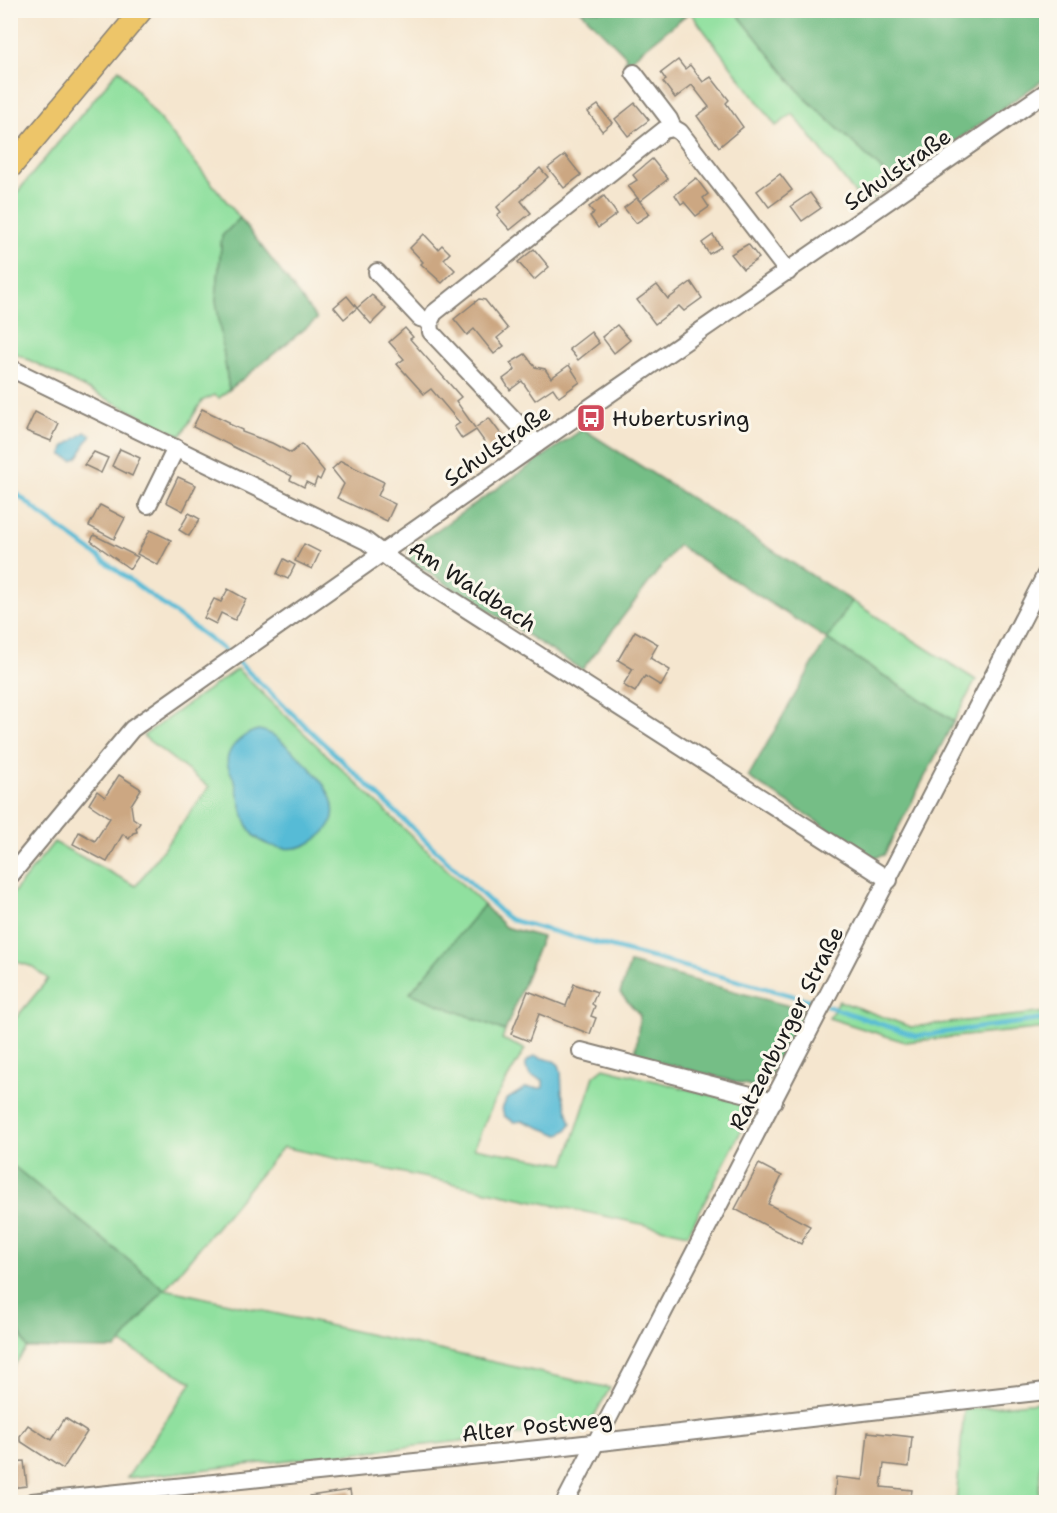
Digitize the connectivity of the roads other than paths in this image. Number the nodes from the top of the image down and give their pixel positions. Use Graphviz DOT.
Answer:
graph roads {
  1 [pos="142,10"];
  2 [pos="634,73"];
  3 [pos="1047,92"];
  4 [pos="673,128"];
  5 [pos="10,168"];
  6 [pos="377,272"];
  7 [pos="788,272"];
  8 [pos="430,321"];
  9 [pos="10,368"];
  10 [pos="537,444"];
  11 [pos="176,448"];
  12 [pos="148,505"];
  13 [pos="384,554"];
  14 [pos="1047,574"];
  15 [pos="10,876"];
  16 [pos="889,880"];
  17 [pos="581,1051"];
  18 [pos="774,1101"];
  19 [pos="1047,1391"];
  20 [pos="597,1442"];
  21 [pos="32,1503"];
  22 [pos="565,1503"];
  1 -- 5 [label="main road"];
  2 -- 4 [label="street"];
  3 -- 7 [label="street, Schulstraße"];
  4 -- 7 [label="street"];
  4 -- 8 [label="street"];
  6 -- 8 [label="street"];
  7 -- 10 [label="street, Schulstraße"];
  8 -- 10 [label="street"];
  9 -- 11 [label="street, Am Waldbach"];
  10 -- 13 [label="street, Schulstraße"];
  11 -- 12 [label="street"];
  11 -- 13 [label="street, Am Waldbach"];
  13 -- 15 [label="street, Schulstraße"];
  13 -- 16 [label="street, Am Waldbach"];
  14 -- 16 [label="street, Ratzenburger Straße"];
  16 -- 18 [label="street, Ratzenburger Straße"];
  17 -- 18 [label="street"];
  18 -- 20 [label="street, Ratzenburger Straße"];
  19 -- 20 [label="street, Alter Postweg"];
  20 -- 21 [label="street, Alter Postweg"];
  20 -- 22 [label="street, Ratzenburger Straße"];
}
